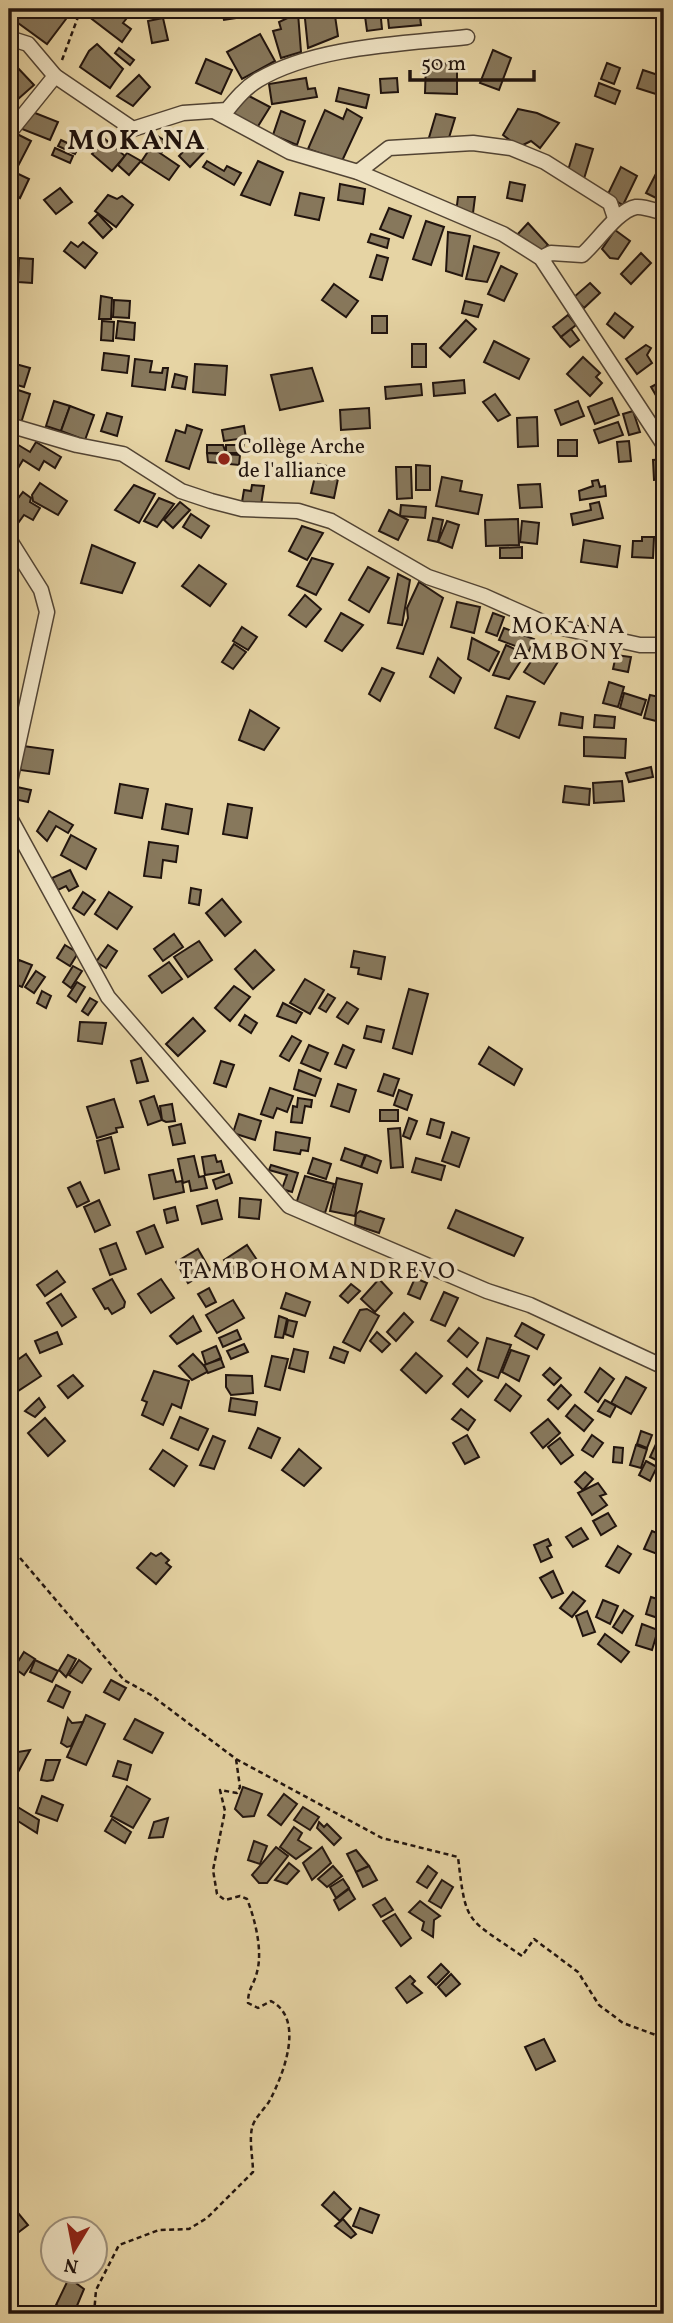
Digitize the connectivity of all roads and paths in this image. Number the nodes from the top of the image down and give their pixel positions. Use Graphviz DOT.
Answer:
graph roads {
  1 [pos="81,9"];
  2 [pos="467,37"];
  3 [pos="9,38"];
  4 [pos="55,76"];
  5 [pos="214,111"];
  6 [pos="9,133"];
  7 [pos="358,172"];
  8 [pos="664,213"];
  9 [pos="615,218"];
  10 [pos="541,258"];
  11 [pos="9,425"];
  12 [pos="664,445"];
  13 [pos="9,538"];
  14 [pos="664,645"];
  15 [pos="9,786"];
  16 [pos="9,816"];
  17 [pos="664,1367"];
  18 [pos="9,1545"];
  19 [pos="236,1759"];
  20 [pos="664,2038"];
  21 [pos="94,2314"];
  1 -- 4 [label="path"];
  2 -- 5 [label="street"];
  3 -- 4 [label="street"];
  4 -- 5 [label="street"];
  4 -- 6 [label="street"];
  5 -- 7 [label="street"];
  7 -- 9 [label="street"];
  7 -- 10 [label="street"];
  8 -- 9 [label="street"];
  9 -- 10 [label="street"];
  10 -- 12 [label="street"];
  11 -- 14 [label="street"];
  13 -- 15 [label="street"];
  16 -- 17 [label="street"];
  18 -- 19 [label="path"];
  19 -- 20 [label="path"];
  19 -- 21 [label="path"];
}
